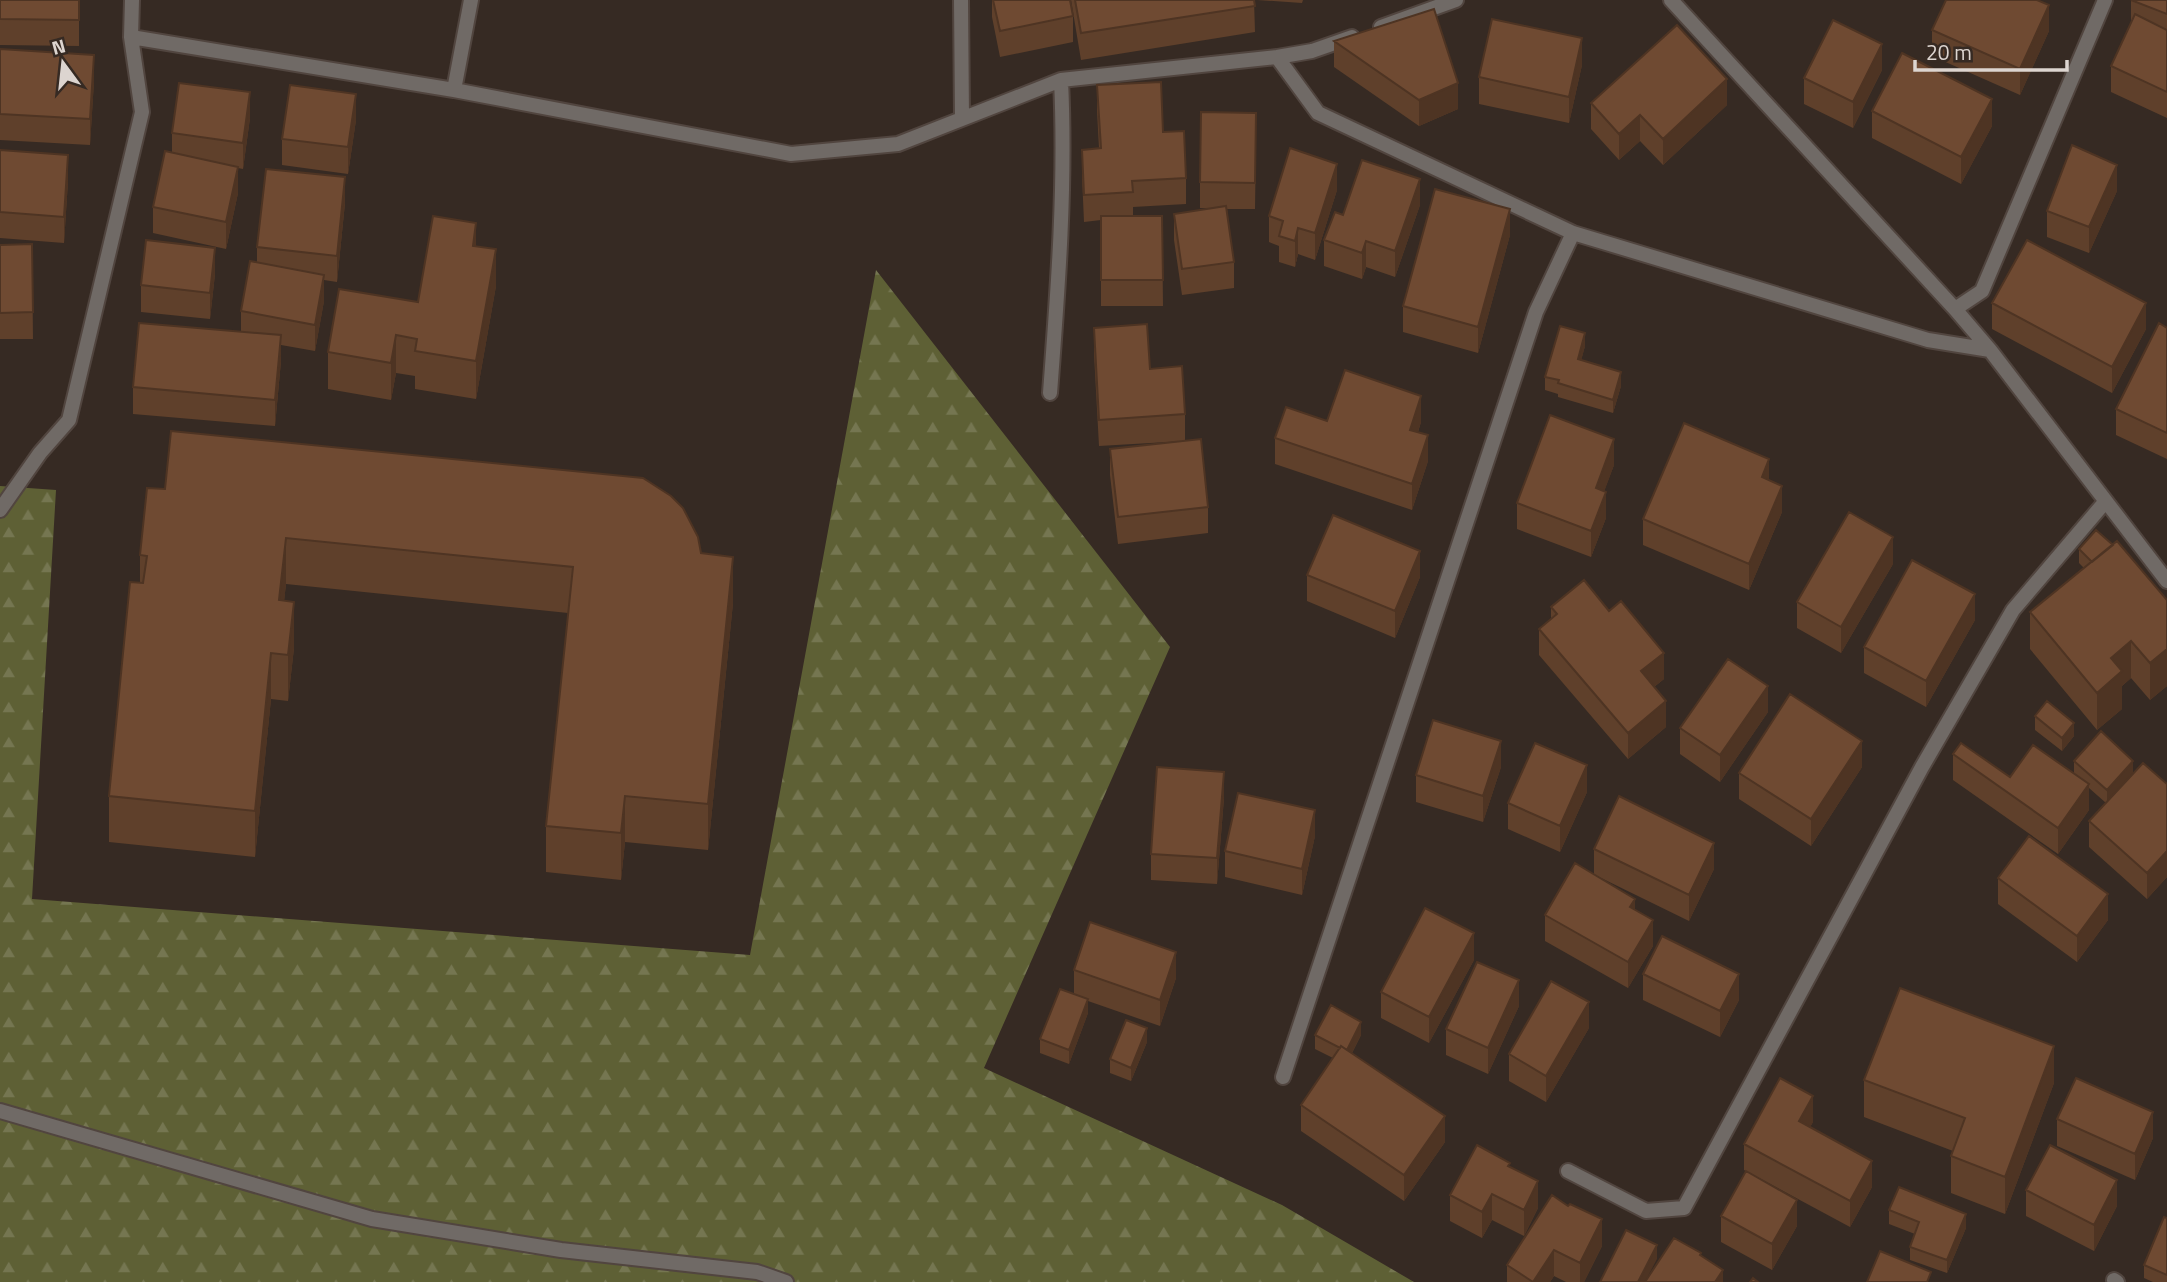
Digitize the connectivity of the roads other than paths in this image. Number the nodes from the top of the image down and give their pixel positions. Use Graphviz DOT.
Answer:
graph roads {
  1 [pos="132,0"];
  2 [pos="471,0"];
  3 [pos="961,0"];
  4 [pos="1456,0"];
  5 [pos="1671,0"];
  6 [pos="2105,0"];
  7 [pos="131,37"];
  8 [pos="1277,57"];
  9 [pos="1062,80"];
  10 [pos="454,90"];
  11 [pos="962,117"];
  12 [pos="1573,233"];
  13 [pos="1955,309"];
  14 [pos="1990,350"];
  15 [pos="1050,393"];
  16 [pos="2105,502"];
  17 [pos="0,510"];
  18 [pos="2167,581"];
  19 [pos="1283,1077"];
  20 [pos="0,1111"];
  21 [pos="1568,1171"];
  22 [pos="786,1282"];
  1 -- 7 [label="street"];
  2 -- 10 [label="street"];
  3 -- 11 [label="street"];
  4 -- 8 [label="street"];
  5 -- 13 [label="street"];
  6 -- 13 [label="street"];
  7 -- 10 [label="street"];
  7 -- 17 [label="street"];
  8 -- 9 [label="street"];
  8 -- 12 [label="street"];
  9 -- 11 [label="street"];
  9 -- 15 [label="street"];
  10 -- 11 [label="street"];
  12 -- 14 [label="street"];
  12 -- 19 [label="street"];
  13 -- 14 [label="street"];
  14 -- 16 [label="street"];
  16 -- 18 [label="street"];
  16 -- 21 [label="street"];
  20 -- 22 [label="street"];
}
